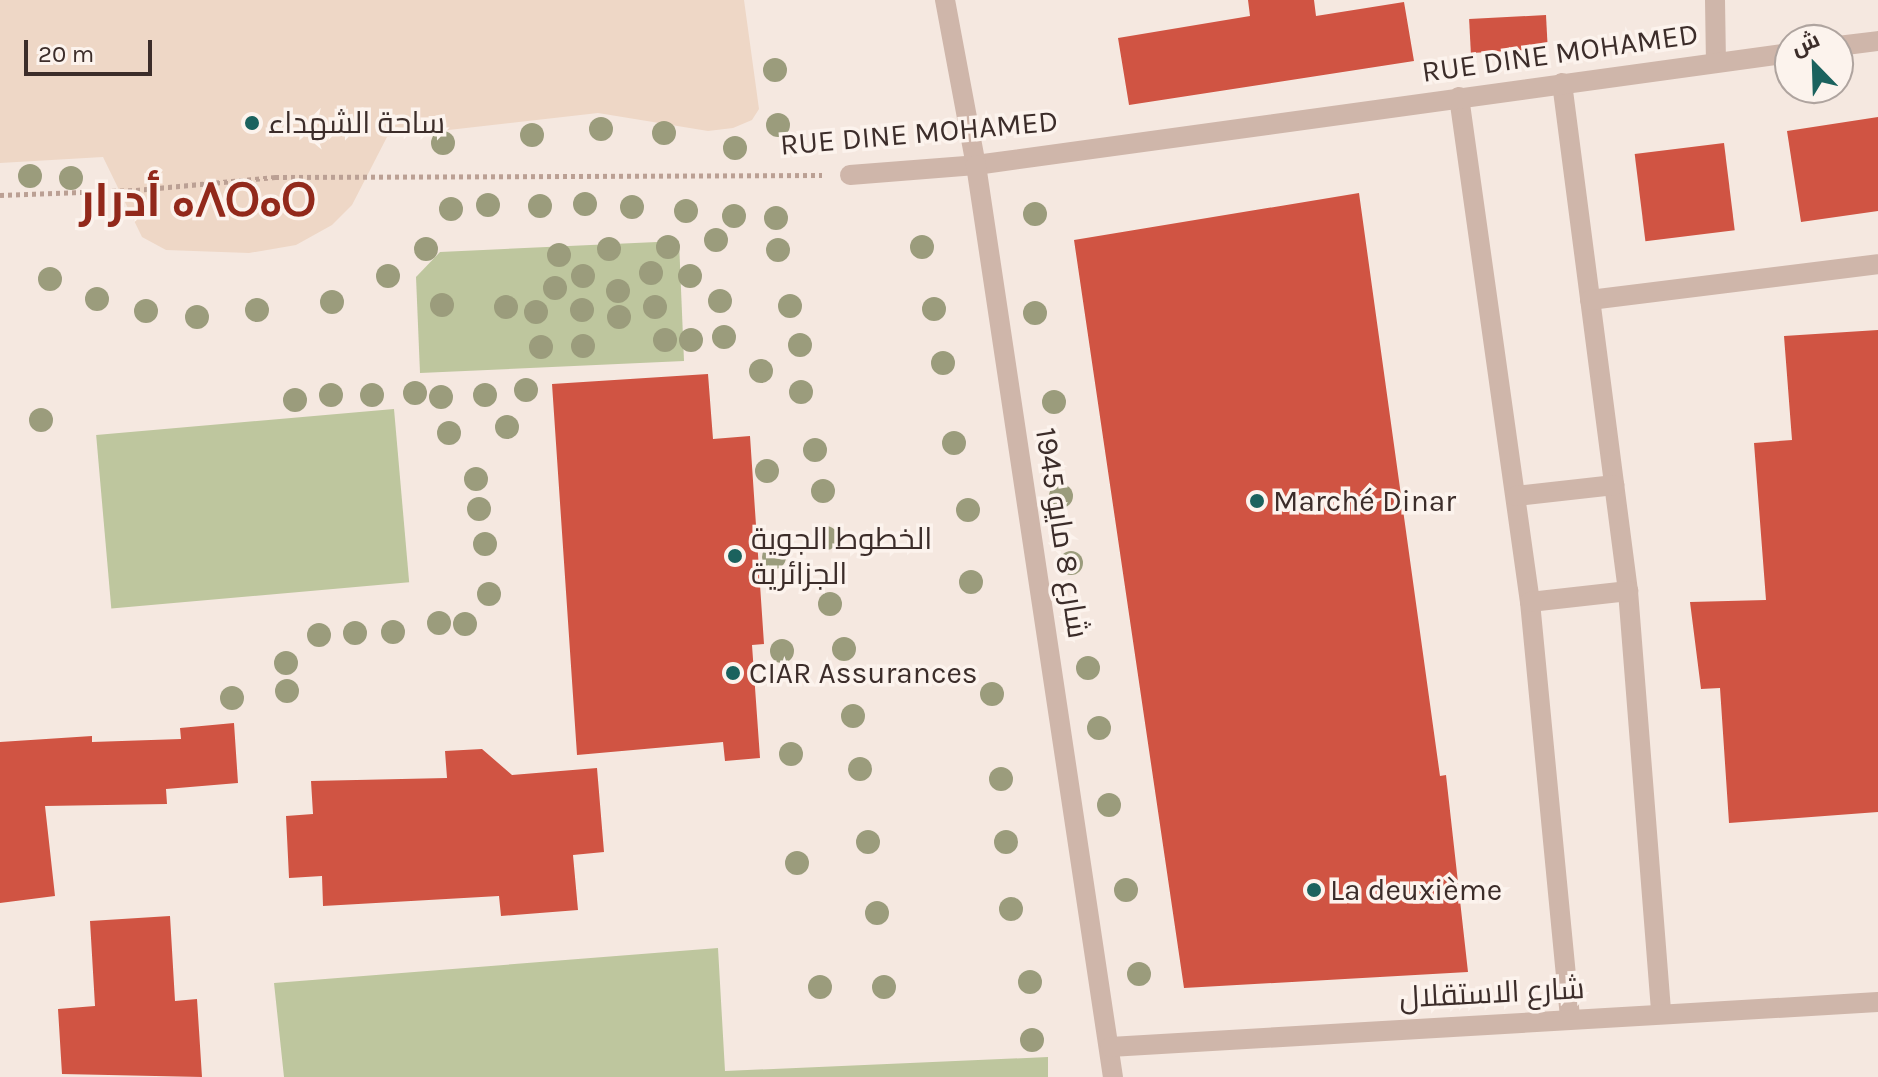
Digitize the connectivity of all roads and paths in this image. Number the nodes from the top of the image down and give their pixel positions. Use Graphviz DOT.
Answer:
graph roads {
  1 [pos="945,0"];
  2 [pos="1715,0"];
  3 [pos="1878,41"];
  4 [pos="1854,44"];
  5 [pos="1774,55"];
  6 [pos="1716,62"];
  7 [pos="1562,83"];
  8 [pos="1459,97"];
  9 [pos="976,165"];
  10 [pos="850,175"];
  11 [pos="0,195"];
  12 [pos="1878,264"];
  13 [pos="1590,300"];
  14 [pos="1614,485"];
  15 [pos="1516,496"];
  16 [pos="1628,591"];
  17 [pos="1530,602"];
  18 [pos="1878,1002"];
  19 [pos="1661,1014"];
  20 [pos="1570,1018"];
  21 [pos="1110,1047"];
  22 [pos="1113,1077"];
  1 -- 9 [label="street, شارع 8 مايو 1945"];
  2 -- 6 [label="street"];
  3 -- 4 [label="street"];
  5 -- 6 [label="street, RUE DINE MOHAMED"];
  6 -- 7 [label="street, RUE DINE MOHAMED"];
  7 -- 8 [label="street, RUE DINE MOHAMED"];
  7 -- 13 [label="street"];
  8 -- 9 [label="street, RUE DINE MOHAMED"];
  8 -- 15 [label="street"];
  9 -- 10 [label="street, RUE DINE MOHAMED"];
  9 -- 21 [label="street, شارع 8 مايو 1945"];
  10 -- 11 [label="path, RUE DINE MOHAMED"];
  12 -- 13 [label="street"];
  13 -- 14 [label="street"];
  14 -- 15 [label="street"];
  14 -- 16 [label="street"];
  15 -- 17 [label="street"];
  16 -- 17 [label="street"];
  16 -- 19 [label="street"];
  17 -- 20 [label="street"];
  18 -- 19 [label="street, شارع الاستقلال"];
  19 -- 20 [label="street, شارع الاستقلال"];
  20 -- 21 [label="street, شارع الاستقلال"];
  21 -- 22 [label="street, شارع 8 مايو 1945"];
}
